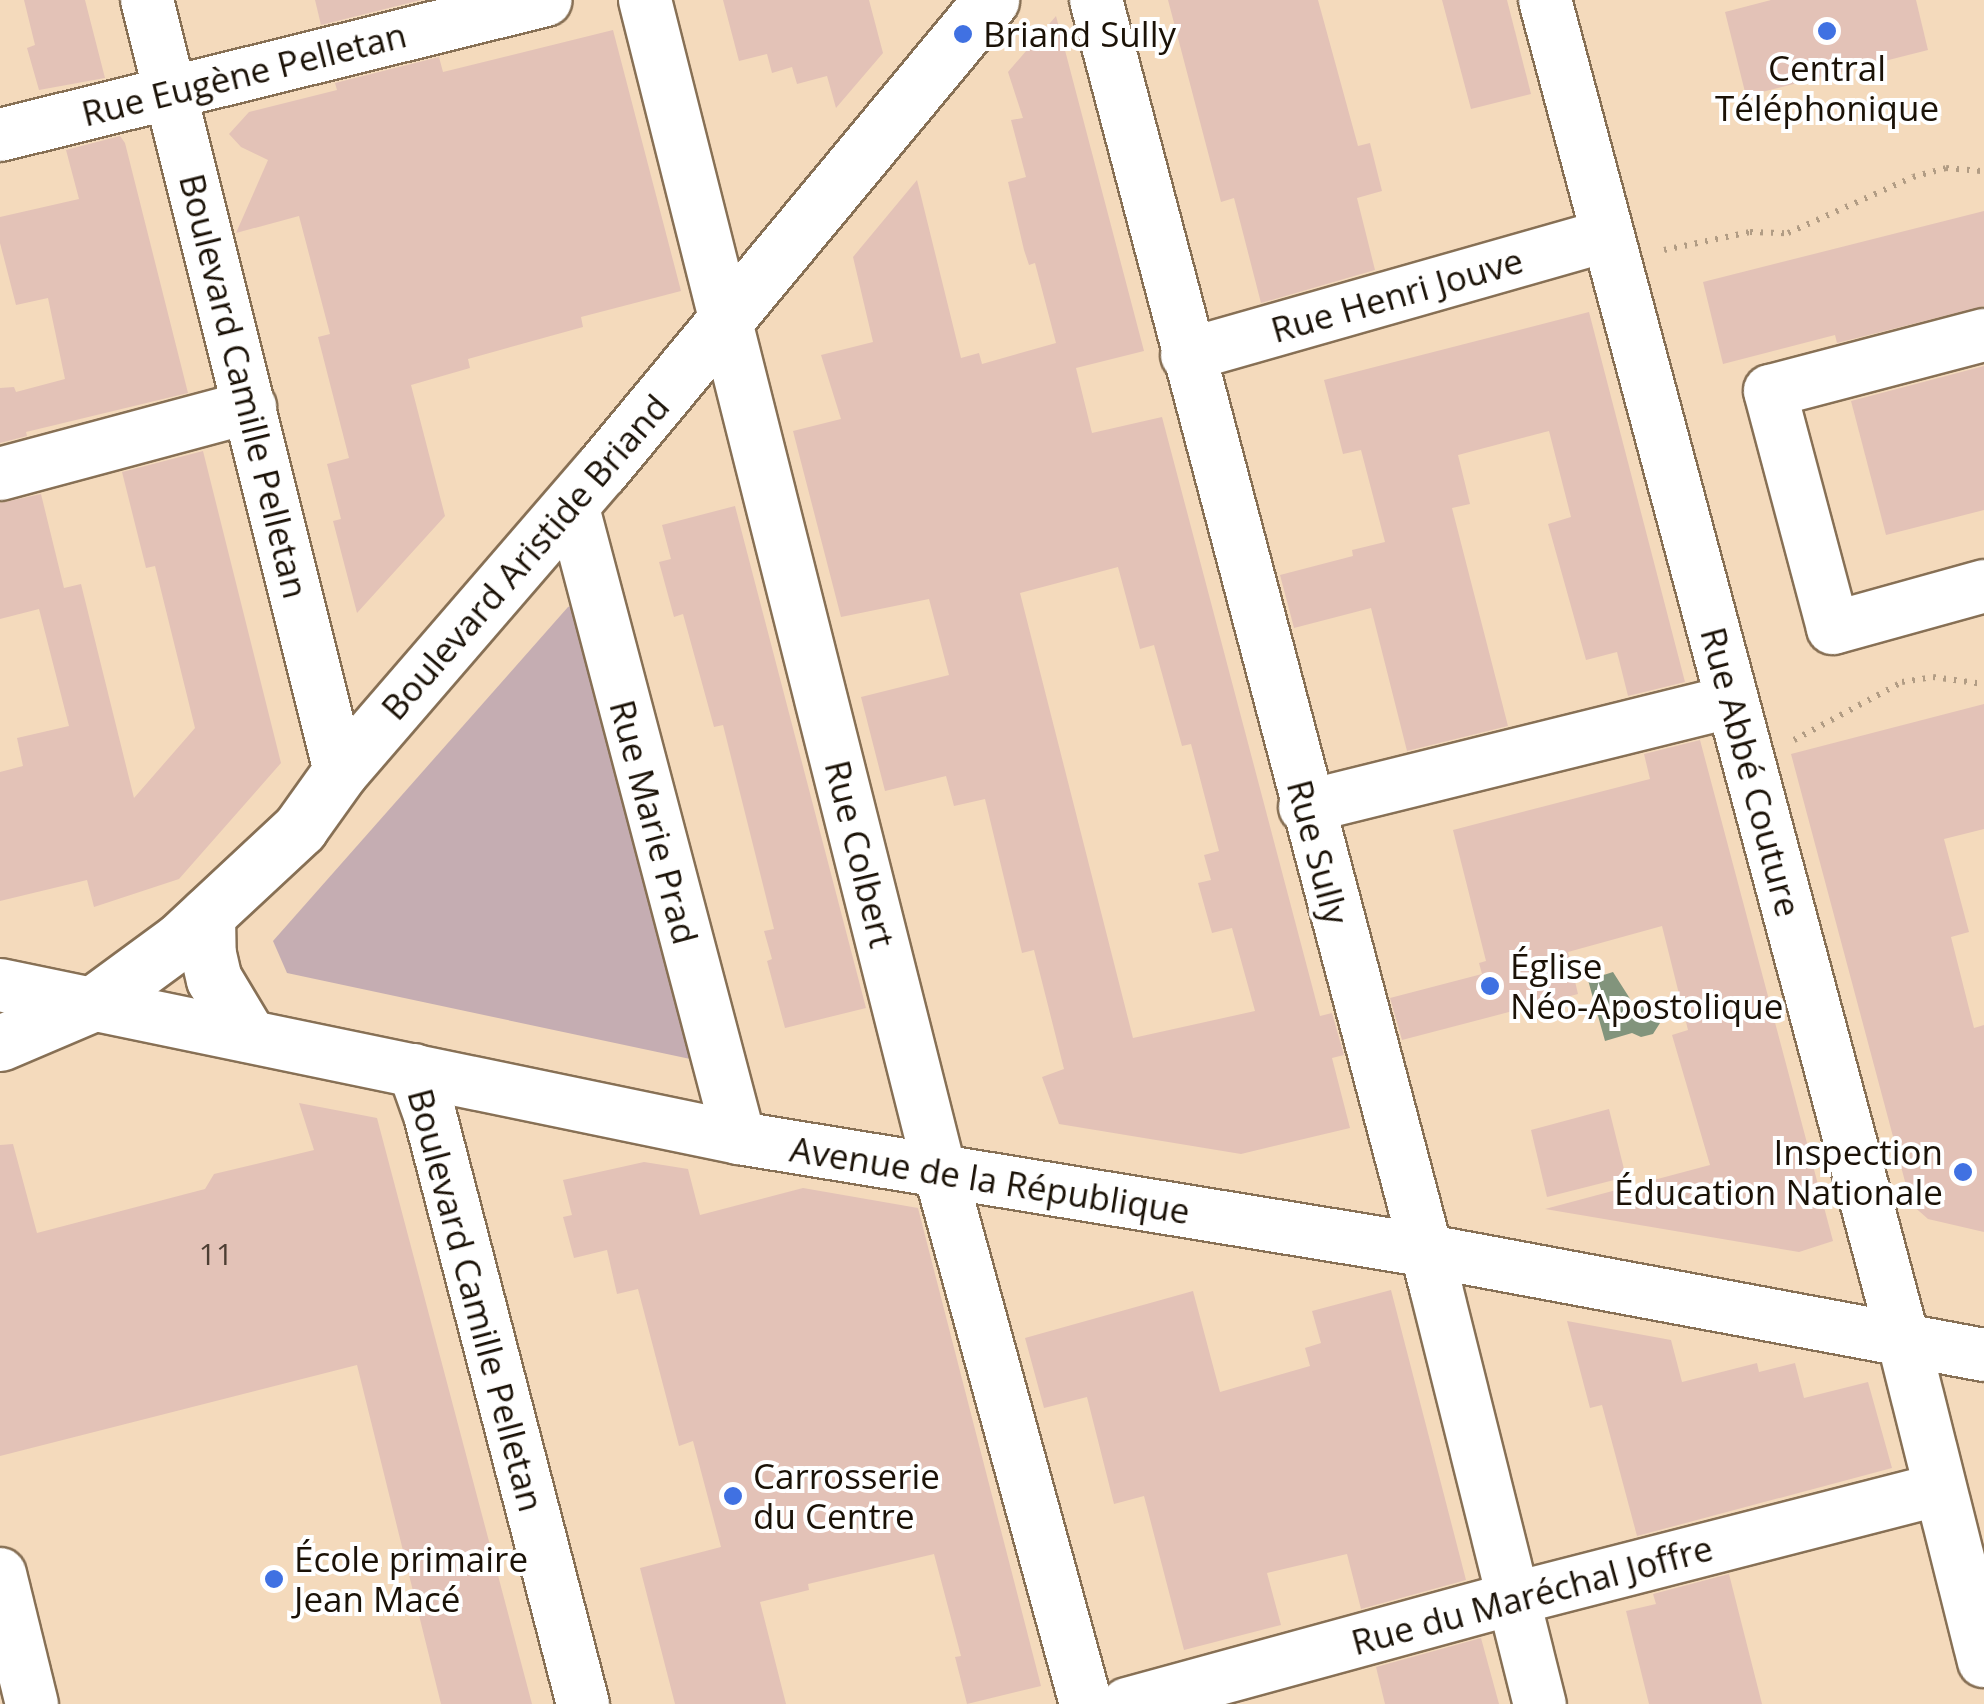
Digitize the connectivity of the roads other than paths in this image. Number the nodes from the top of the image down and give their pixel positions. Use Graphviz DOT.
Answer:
graph roads {
  1 [pos="147,0"];
  2 [pos="546,0"];
  3 [pos="644,0"];
  4 [pos="991,0"];
  5 [pos="1096,0"];
  6 [pos="1545,0"];
  7 [pos="170,92"];
  8 [pos="0,134"];
  9 [pos="1611,251"];
  10 [pos="725,321"];
  11 [pos="1984,335"];
  12 [pos="1187,355"];
  13 [pos="250,407"];
  14 [pos="0,474"];
  15 [pos="572,504"];
  16 [pos="1984,586"];
  17 [pos="1732,701"];
  18 [pos="340,772"];
  19 [pos="1305,806"];
  20 [pos="207,914"];
  21 [pos="0,985"];
  22 [pos="96,1002"];
  23 [pos="0,1026"];
  24 [pos="247,1034"];
  25 [pos="0,1043"];
  26 [pos="414,1070"];
  27 [pos="739,1138"];
  28 [pos="940,1172"];
  29 [pos="1423,1250"];
  30 [pos="1904,1343"];
  31 [pos="1984,1355"];
  32 [pos="1938,1490"];
  33 [pos="0,1574"];
  34 [pos="1512,1599"];
  35 [pos="1984,1661"];
  36 [pos="32,1704"];
  37 [pos="583,1704"];
  38 [pos="1086,1704"];
  39 [pos="1127,1704"];
  40 [pos="1540,1704"];
  1 -- 7 [label="street, Boulevard Camille Pelletan"];
  2 -- 7 [label="street, Rue Eugène Pelletan"];
  3 -- 10 [label="street, Rue Colbert"];
  4 -- 10 [label="main road, Boulevard Aristide Briand"];
  5 -- 12 [label="street, Rue Sully"];
  6 -- 9 [label="street, Rue Abbé Couture"];
  7 -- 8 [label="street, Rue Eugène Pelletan"];
  7 -- 13 [label="street, Boulevard Camille Pelletan"];
  9 -- 12 [label="street, Rue Henri Jouve"];
  9 -- 17 [label="street, Rue Abbé Couture"];
  10 -- 15 [label="main road, Boulevard Aristide Briand"];
  10 -- 28 [label="street, Rue Colbert"];
  11 -- 16 [label="street"];
  12 -- 19 [label="street, Rue Sully"];
  13 -- 14 [label="street"];
  13 -- 18 [label="street, Boulevard Camille Pelletan"];
  15 -- 18 [label="main road, Boulevard Aristide Briand"];
  15 -- 27 [label="street, Rue Marie Prad"];
  17 -- 19 [label="street"];
  17 -- 30 [label="street, Rue Abbé Couture"];
  18 -- 20 [label="main road, Boulevard Aristide Briand"];
  19 -- 29 [label="street, Rue Sully"];
  20 -- 22 [label="main road, Boulevard Aristide Briand"];
  20 -- 24 [label="main road"];
  21 -- 22 [label="street, Avenue de la République"];
  22 -- 23 [label="street"];
  22 -- 24 [label="street, Avenue de la République"];
  22 -- 25 [label="main road, Boulevard Aristide Briand"];
  24 -- 26 [label="street, Avenue de la République"];
  26 -- 27 [label="street, Avenue de la République"];
  26 -- 37 [label="street, Boulevard Camille Pelletan"];
  27 -- 28 [label="street, Avenue de la République"];
  28 -- 29 [label="street, Avenue de la République"];
  28 -- 38 [label="street, Rue Colbert"];
  29 -- 30 [label="street, Avenue de la République"];
  29 -- 34 [label="street, Rue Sully"];
  30 -- 31 [label="street, Avenue de la République"];
  30 -- 32 [label="street, Rue Abbé Couture"];
  32 -- 34 [label="street, Rue du Maréchal Joffre"];
  32 -- 35 [label="street, Rue Abbé Couture"];
  33 -- 36 [label="street"];
  34 -- 39 [label="street, Rue du Maréchal Joffre"];
  34 -- 40 [label="street, Rue Sully"];
}
